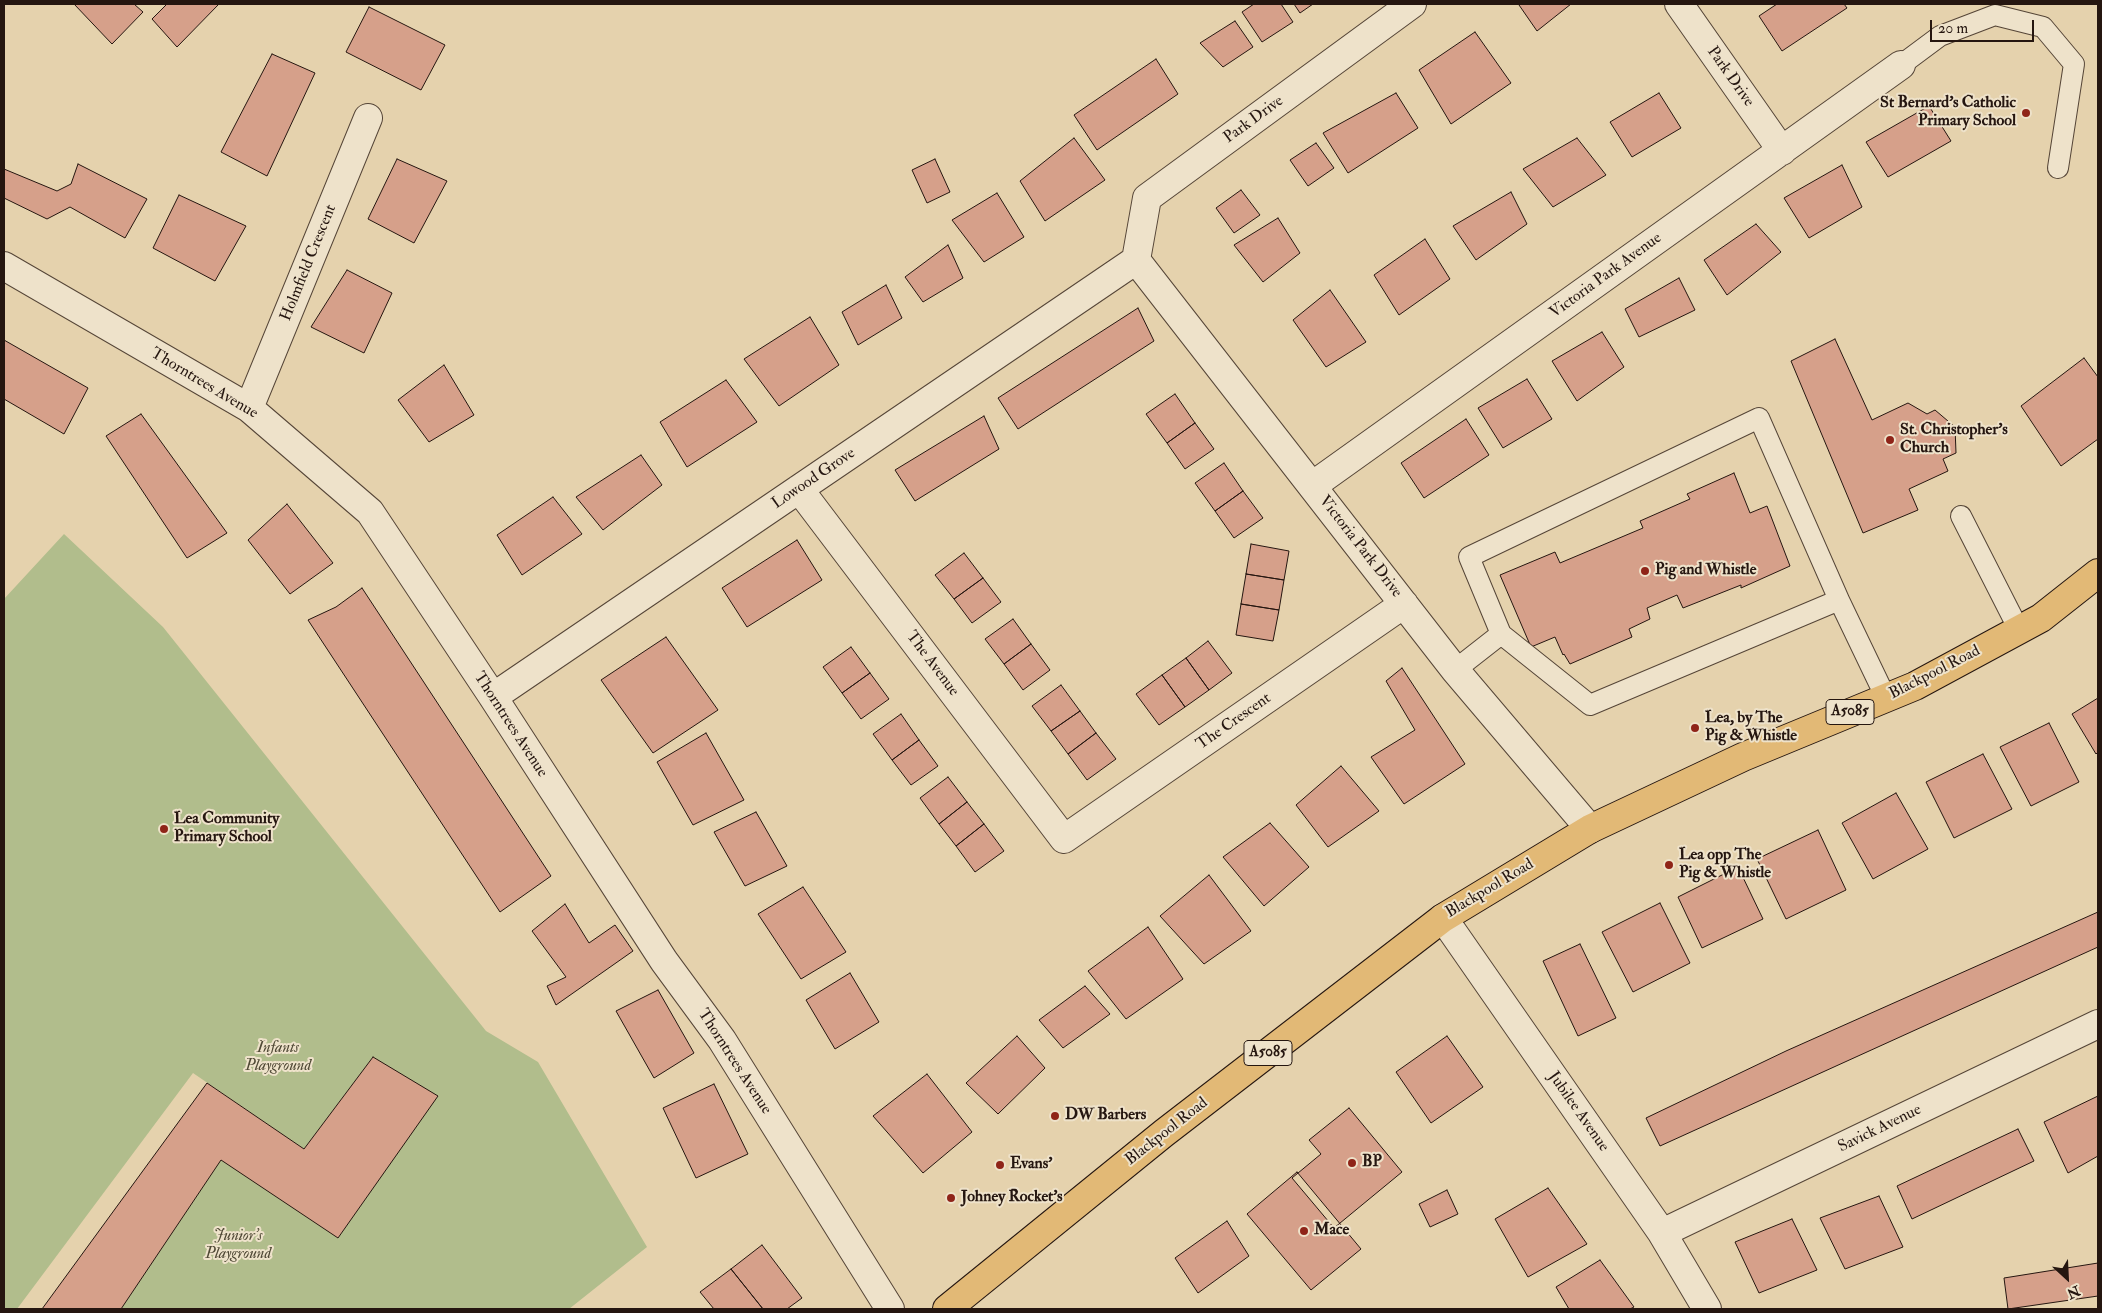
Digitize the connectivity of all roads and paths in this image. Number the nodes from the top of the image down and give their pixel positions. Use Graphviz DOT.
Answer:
graph roads {
  1 [pos="1412,4"];
  2 [pos="1679,4"];
  3 [pos="1901,65"];
  4 [pos="368,118"];
  5 [pos="1782,151"];
  6 [pos="2058,168"];
  7 [pos="1136,260"];
  8 [pos="4,266"];
  9 [pos="249,408"];
  10 [pos="1312,486"];
  11 [pos="799,489"];
  12 [pos="1961,516"];
  13 [pos="2098,573"];
  14 [pos="1839,600"];
  15 [pos="1404,604"];
  16 [pos="2019,630"];
  17 [pos="1501,634"];
  18 [pos="1455,670"];
  19 [pos="493,697"];
  20 [pos="1886,698"];
  21 [pos="1590,829"];
  22 [pos="1064,839"];
  23 [pos="1443,918"];
  24 [pos="2098,1024"];
  25 [pos="1662,1233"];
  26 [pos="890,1309"];
  27 [pos="947,1309"];
  28 [pos="1707,1309"];
  1 -- 7 [label="street, Park Drive"];
  2 -- 5 [label="street, Park Drive"];
  3 -- 5 [label="street, Victoria Park Avenue"];
  3 -- 6 [label="lane"];
  4 -- 9 [label="street, Holmfield Crescent"];
  5 -- 10 [label="street, Victoria Park Avenue"];
  7 -- 10 [label="street, Victoria Park Drive"];
  7 -- 11 [label="street, Lowood Grove"];
  8 -- 9 [label="street, Thorntrees Avenue"];
  9 -- 19 [label="street, Thorntrees Avenue"];
  10 -- 15 [label="street, Victoria Park Drive"];
  11 -- 19 [label="street, Lowood Grove"];
  11 -- 22 [label="street, The Avenue"];
  12 -- 16 [label="lane"];
  13 -- 16 [label="highway, Blackpool Road / A5085"];
  14 -- 17 [label="lane"];
  14 -- 17 [label="lane"];
  14 -- 20 [label="lane"];
  15 -- 18 [label="street, Victoria Park Drive"];
  15 -- 22 [label="street, The Crescent"];
  16 -- 20 [label="highway, Blackpool Road / A5085"];
  17 -- 18 [label="lane"];
  18 -- 21 [label="street, Victoria Park Drive"];
  19 -- 26 [label="street, Thorntrees Avenue"];
  20 -- 21 [label="highway, Blackpool Road / A5085"];
  21 -- 23 [label="highway, Blackpool Road / A5085"];
  23 -- 25 [label="street, Jubilee Avenue"];
  23 -- 27 [label="highway, Blackpool Road / A5085"];
  24 -- 25 [label="street, Savick Avenue"];
  25 -- 28 [label="street, Jubilee Avenue"];
}
